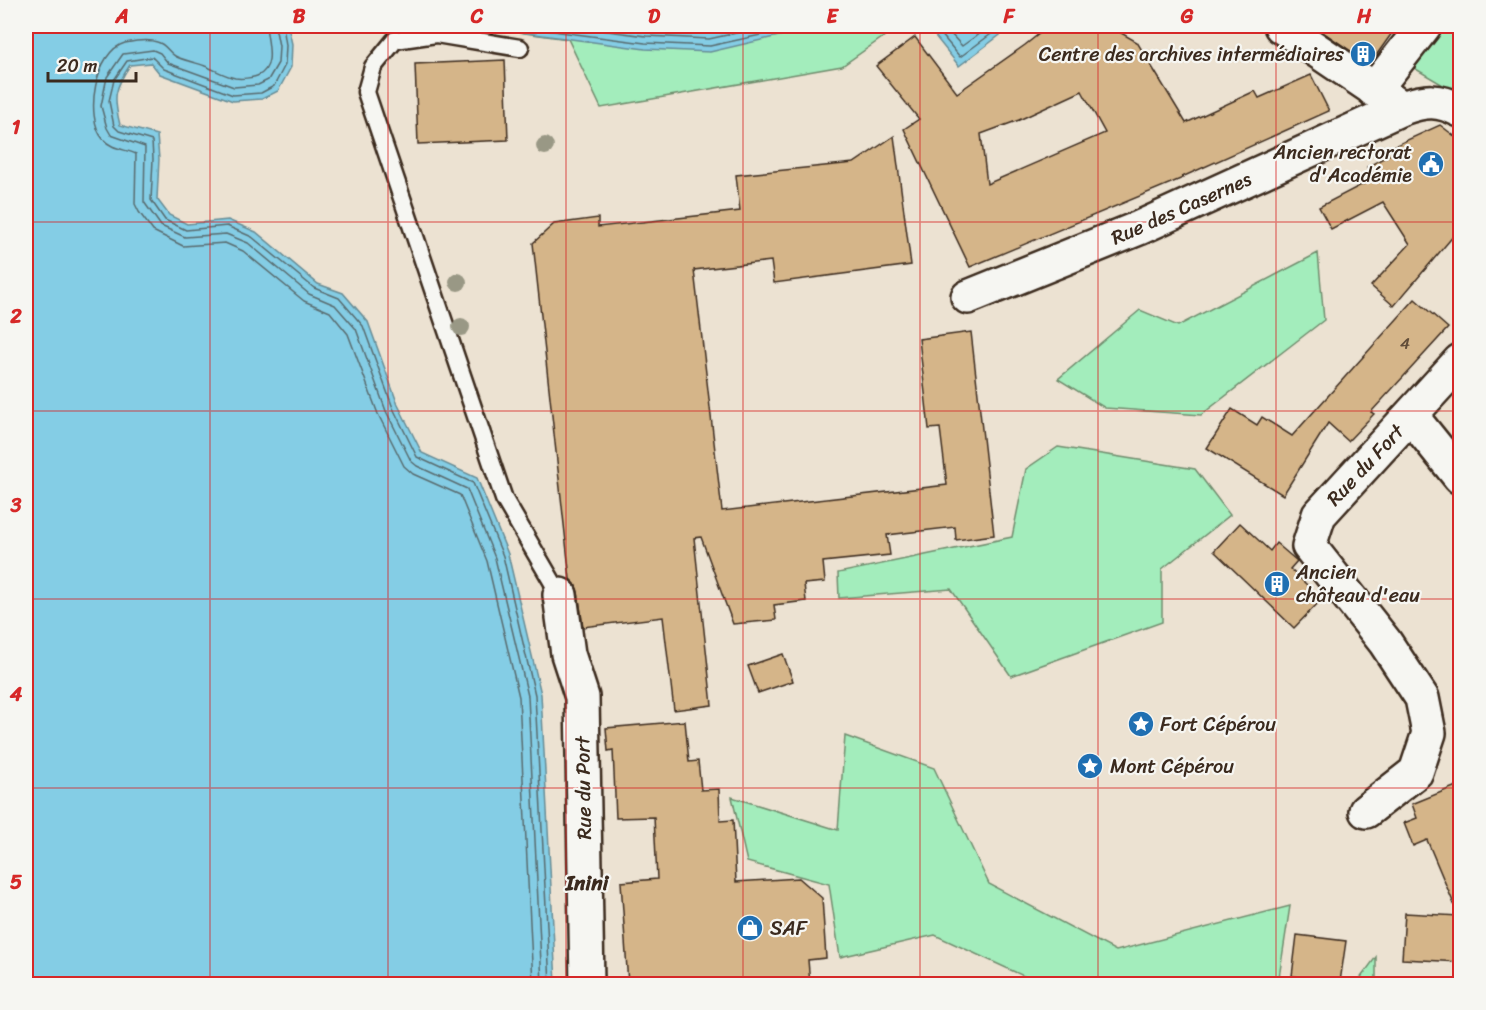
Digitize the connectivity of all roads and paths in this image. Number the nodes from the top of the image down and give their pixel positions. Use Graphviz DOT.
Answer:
graph roads {
  1 [pos="1281,26"];
  2 [pos="1424,26"];
  3 [pos="520,48"];
  4 [pos="1374,90"];
  5 [pos="1402,108"];
  6 [pos="1461,110"];
  7 [pos="968,297"];
  8 [pos="1461,361"];
  9 [pos="1411,416"];
  10 [pos="1461,477"];
  11 [pos="560,595"];
  12 [pos="1366,811"];
  13 [pos="587,984"];
  1 -- 4 [label="street"];
  2 -- 4 [label="street"];
  3 -- 11 [label="lane"];
  4 -- 5 [label="street"];
  5 -- 6 [label="street, Rue des Casernes"];
  5 -- 7 [label="street, Rue des Casernes"];
  8 -- 9 [label="street, Rue du Fort"];
  9 -- 10 [label="street"];
  9 -- 12 [label="street, Rue du Fort"];
  11 -- 13 [label="street, Rue du Port"];
}
